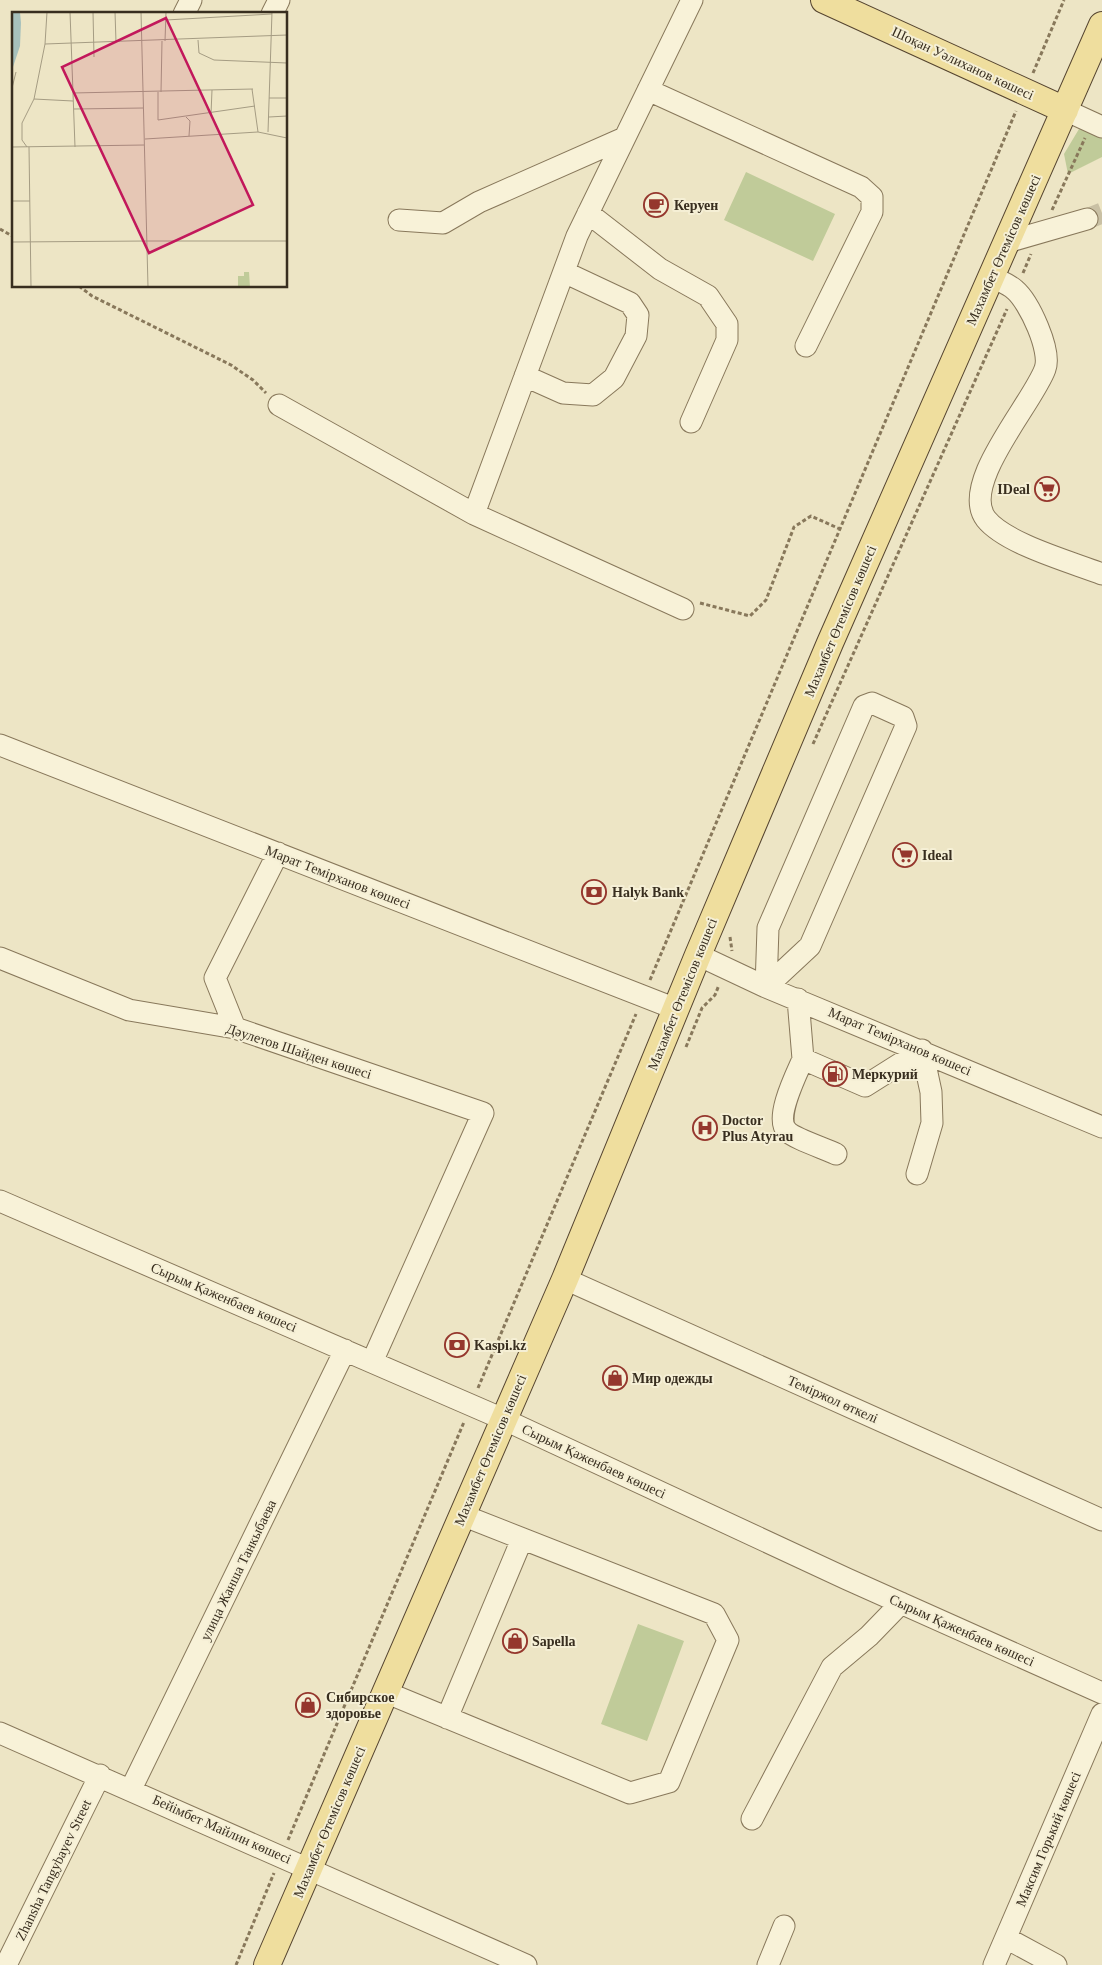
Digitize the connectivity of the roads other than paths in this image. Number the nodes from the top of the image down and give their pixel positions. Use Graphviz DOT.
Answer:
graph roads {
  1 [pos="191,0"];
  2 [pos="279,0"];
  3 [pos="692,0"];
  4 [pos="824,0"];
  5 [pos="185,12"];
  6 [pos="273,12"];
  7 [pos="1102,25"];
  8 [pos="648,90"];
  9 [pos="1065,110"];
  10 [pos="1097,124"];
  11 [pos="624,138"];
  12 [pos="588,213"];
  13 [pos="1087,218"];
  14 [pos="399,220"];
  15 [pos="1007,242"];
  16 [pos="564,272"];
  17 [pos="992,277"];
  18 [pos="806,346"];
  19 [pos="525,376"];
  20 [pos="279,405"];
  21 [pos="691,422"];
  22 [pos="474,514"];
  23 [pos="1102,574"];
  24 [pos="683,609"];
  25 [pos="0,745"];
  26 [pos="278,853"];
  27 [pos="698,955"];
  28 [pos="0,958"];
  29 [pos="766,986"];
  30 [pos="798,999"];
  31 [pos="676,1009"];
  32 [pos="235,1028"];
  33 [pos="922,1050"];
  34 [pos="803,1058"];
  35 [pos="1102,1127"];
  36 [pos="836,1154"];
  37 [pos="916,1174"];
  38 [pos="0,1201"];
  39 [pos="565,1279"];
  40 [pos="345,1350"];
  41 [pos="372,1362"];
  42 [pos="504,1419"];
  43 [pos="462,1515"];
  44 [pos="1102,1520"];
  45 [pos="522,1539"];
  46 [pos="901,1603"];
  47 [pos="385,1692"];
  48 [pos="1102,1693"];
  49 [pos="1102,1714"];
  50 [pos="447,1718"];
  51 [pos="0,1733"];
  52 [pos="100,1775"];
  53 [pos="131,1789"];
  54 [pos="752,1818"];
  55 [pos="310,1868"];
  56 [pos="784,1926"];
  57 [pos="1006,1938"];
  58 [pos="6,1956"];
  59 [pos="267,1965"];
  60 [pos="526,1965"];
  61 [pos="768,1965"];
  62 [pos="994,1965"];
  63 [pos="1056,1965"];
  1 -- 5 [label="street"];
  2 -- 6 [label="street"];
  3 -- 8 [label="street"];
  4 -- 9 [label="main road, Шоқан Уәлиханов көшесі"];
  7 -- 9 [label="main road, Махамбет Өтемісов көшесі"];
  8 -- 11 [label="street"];
  8 -- 18 [label="street"];
  9 -- 10 [label="street, Шоқан Уәлиханов көшесі"];
  9 -- 15 [label="main road, Махамбет Өтемісов көшесі"];
  11 -- 12 [label="street"];
  11 -- 14 [label="street"];
  12 -- 16 [label="street"];
  12 -- 21 [label="street"];
  13 -- 15 [label="street"];
  15 -- 17 [label="main road, Махамбет Өтемісов көшесі"];
  16 -- 19 [label="street"];
  16 -- 19 [label="street"];
  17 -- 23 [label="street"];
  17 -- 27 [label="main road, Махамбет Өтемісов көшесі"];
  19 -- 22 [label="street"];
  20 -- 22 [label="street"];
  22 -- 24 [label="street"];
  25 -- 26 [label="street, Марат Темірханов көшесі"];
  26 -- 31 [label="street, Марат Темірханов көшесі"];
  26 -- 32 [label="street"];
  27 -- 29 [label="street, Марат Темірханов көшесі"];
  27 -- 31 [label="main road, Махамбет Өтемісов көшесі"];
  28 -- 32 [label="street, Дәулетов Шайден көшесі"];
  29 -- 29 [label="street"];
  29 -- 30 [label="street, Марат Темірханов көшесі"];
  30 -- 33 [label="street, Марат Темірханов көшесі"];
  30 -- 34 [label="street"];
  31 -- 39 [label="main road, Махамбет Өтемісов көшесі"];
  32 -- 41 [label="street, Дәулетов Шайден көшесі"];
  33 -- 34 [label="street"];
  33 -- 35 [label="street, Марат Темірханов көшесі"];
  33 -- 37 [label="street"];
  34 -- 36 [label="street"];
  38 -- 40 [label="street, Сырым Қаженбаев көшесі"];
  39 -- 42 [label="main road, Махамбет Өтемісов көшесі"];
  39 -- 44 [label="street, Теміржол өткелі"];
  40 -- 41 [label="street, Сырым Қаженбаев көшесі"];
  40 -- 53 [label="street, улица Жанша Танкыбаева"];
  41 -- 42 [label="street, Сырым Қаженбаев көшесі"];
  42 -- 43 [label="main road, Махамбет Өтемісов көшесі"];
  42 -- 46 [label="street, Сырым Қаженбаев көшесі"];
  43 -- 45 [label="street"];
  43 -- 47 [label="main road, Махамбет Өтемісов көшесі"];
  45 -- 50 [label="street"];
  45 -- 50 [label="street"];
  46 -- 48 [label="street, Сырым Қаженбаев көшесі"];
  46 -- 54 [label="street"];
  47 -- 50 [label="street"];
  47 -- 55 [label="main road, Махамбет Өтемісов көшесі"];
  49 -- 57 [label="street, Максим Горький көшесі"];
  51 -- 52 [label="street, Бейімбет Майлин көшесі"];
  52 -- 53 [label="street, Бейімбет Майлин көшесі"];
  52 -- 58 [label="street, Zhansha Tangybayev Street"];
  53 -- 55 [label="street, Бейімбет Майлин көшесі"];
  55 -- 59 [label="main road, Махамбет Өтемісов көшесі"];
  55 -- 60 [label="street, Бейімбет Майлин көшесі"];
  56 -- 61 [label="street"];
  57 -- 62 [label="street, Максим Горький көшесі"];
  57 -- 63 [label="street"];
}
